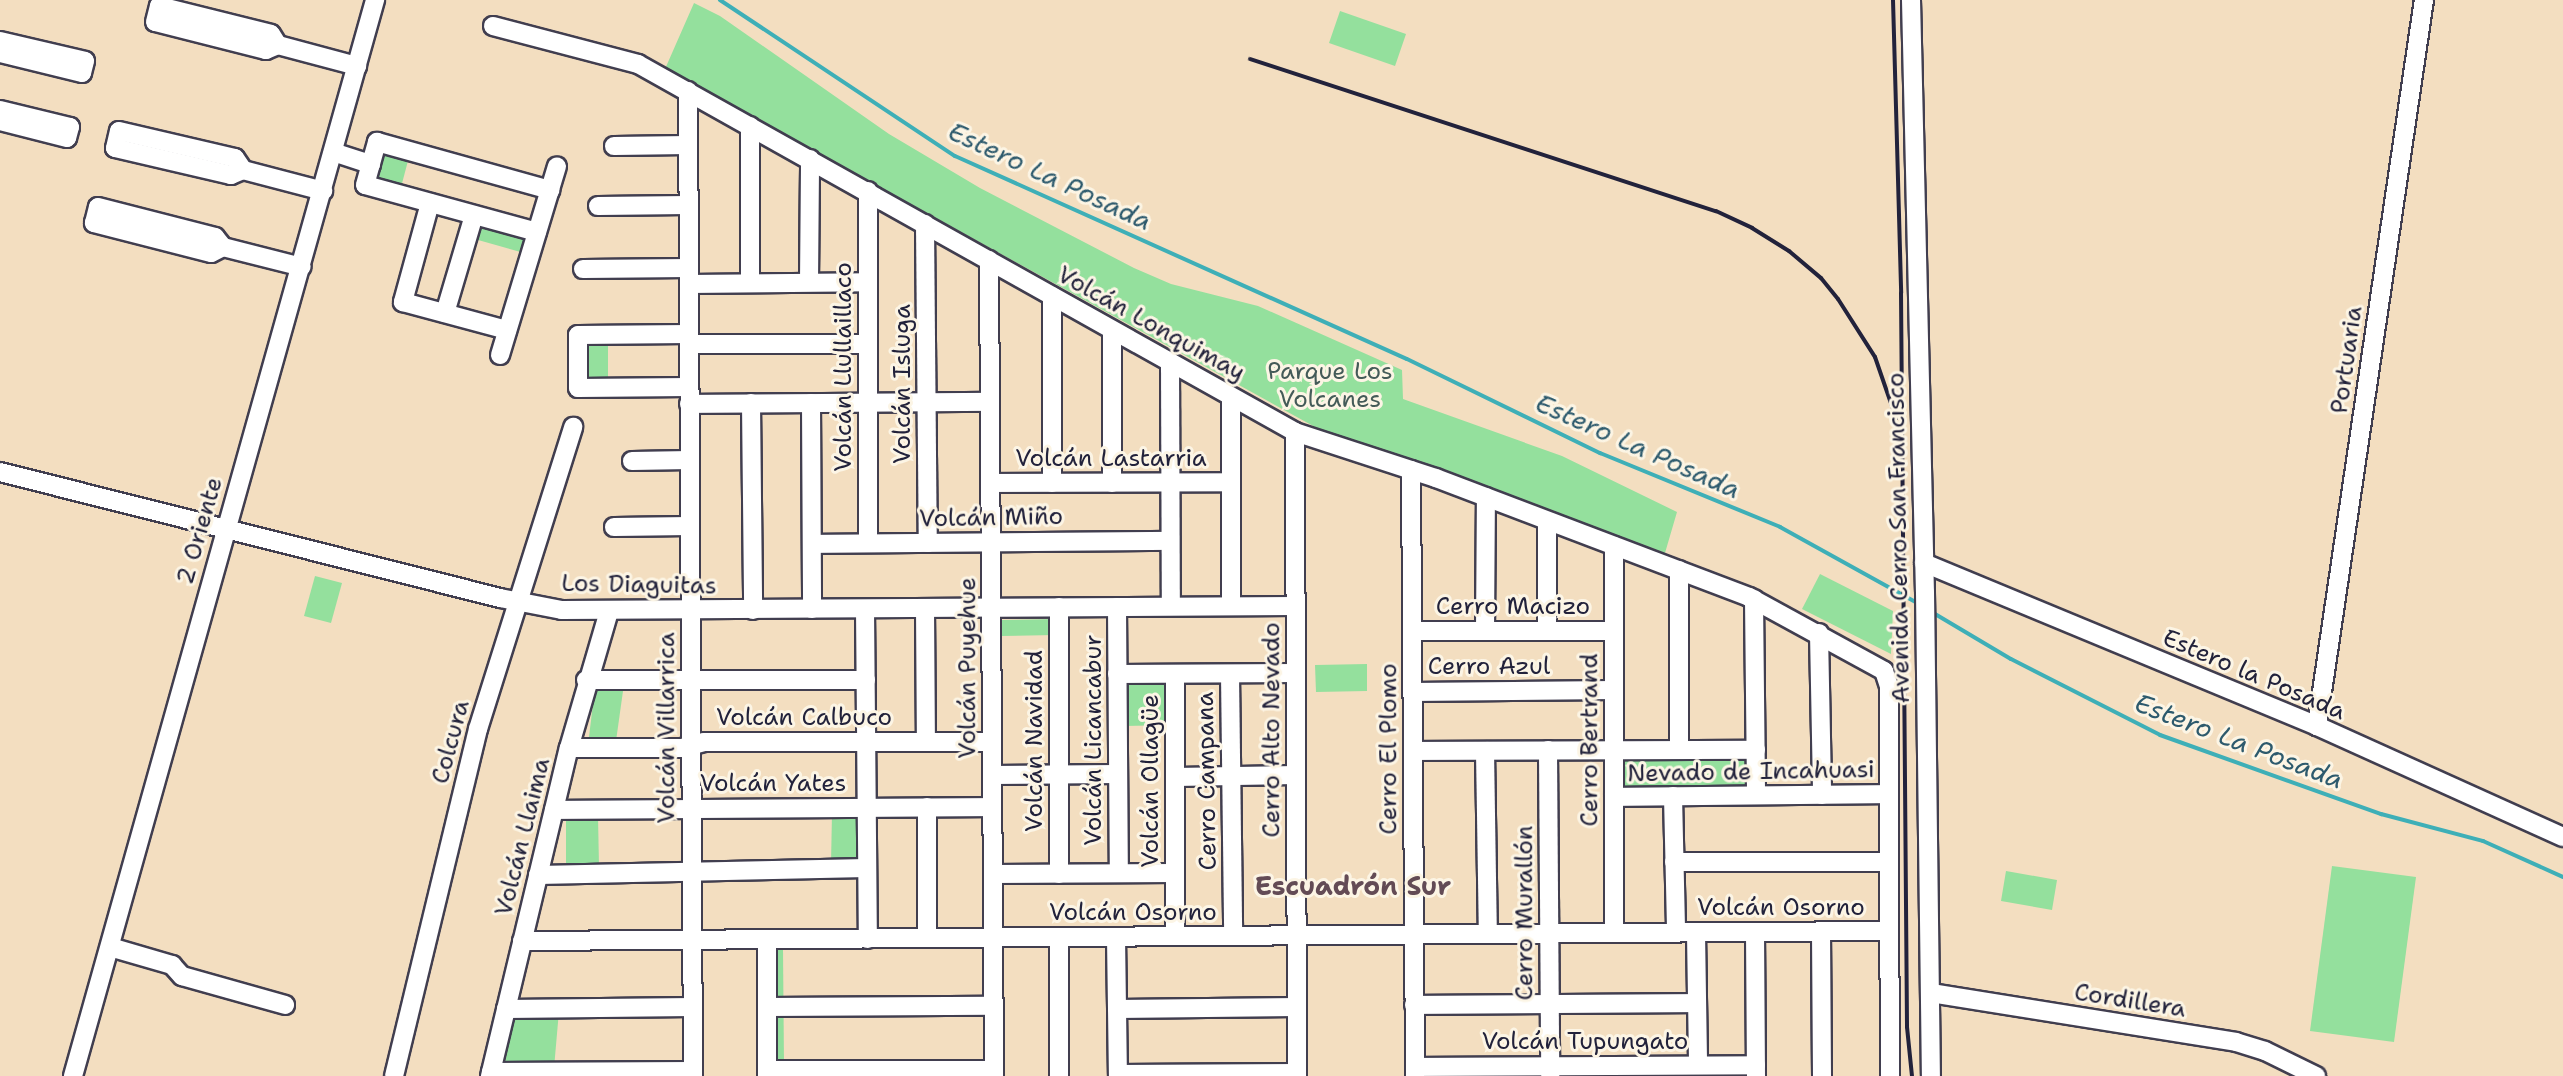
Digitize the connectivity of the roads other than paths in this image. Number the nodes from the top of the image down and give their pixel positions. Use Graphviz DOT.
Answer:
graph roads {
  1 [pos="375,0"];
  2 [pos="1911,0"];
  3 [pos="2424,0"];
  4 [pos="493,26"];
  5 [pos="0,41"];
  6 [pos="278,45"];
  7 [pos="0,53"];
  8 [pos="357,66"];
  9 [pos="688,91"];
  10 [pos="0,110"];
  11 [pos="0,121"];
  12 [pos="750,126"];
  13 [pos="688,145"];
  14 [pos="614,146"];
  15 [pos="333,152"];
  16 [pos="810,159"];
  17 [pos="371,164"];
  18 [pos="557,166"];
  19 [pos="243,170"];
  20 [pos="550,190"];
  21 [pos="323,191"];
  22 [pos="868,191"];
  23 [pos="430,203"];
  24 [pos="688,205"];
  25 [pos="598,206"];
  26 [pos="474,215"];
  27 [pos="925,224"];
  28 [pos="537,232"];
  29 [pos="223,247"];
  30 [pos="989,260"];
  31 [pos="302,267"];
  32 [pos="583,269"];
  33 [pos="689,276"];
  34 [pos="809,282"];
  35 [pos="868,282"];
  36 [pos="750,283"];
  37 [pos="1052,296"];
  38 [pos="445,313"];
  39 [pos="507,330"];
  40 [pos="1112,330"];
  41 [pos="689,339"];
  42 [pos="868,344"];
  43 [pos="500,355"];
  44 [pos="1170,362"];
  45 [pos="689,396"];
  46 [pos="1231,397"];
  47 [pos="927,402"];
  48 [pos="990,402"];
  49 [pos="751,403"];
  50 [pos="811,403"];
  51 [pos="868,403"];
  52 [pos="573,427"];
  53 [pos="1295,432"];
  54 [pos="690,460"];
  55 [pos="632,461"];
  56 [pos="1411,470"];
  57 [pos="0,472"];
  58 [pos="1170,482"];
  59 [pos="1231,482"];
  60 [pos="991,483"];
  61 [pos="1052,483"];
  62 [pos="1112,483"];
  63 [pos="1486,497"];
  64 [pos="1547,521"];
  65 [pos="690,526"];
  66 [pos="614,527"];
  67 [pos="225,529"];
  68 [pos="1170,541"];
  69 [pos="991,542"];
  70 [pos="868,543"];
  71 [pos="928,543"];
  72 [pos="812,544"];
  73 [pos="1614,546"];
  74 [pos="1924,563"];
  75 [pos="1679,570"];
  76 [pos="1754,599"];
  77 [pos="516,601"];
  78 [pos="1171,606"];
  79 [pos="1231,606"];
  80 [pos="1295,606"];
  81 [pos="1059,607"];
  82 [pos="1117,607"];
  83 [pos="925,608"];
  84 [pos="991,608"];
  85 [pos="812,609"];
  86 [pos="865,609"];
  87 [pos="690,610"];
  88 [pos="753,610"];
  89 [pos="609,611"];
  90 [pos="1412,631"];
  91 [pos="1485,631"];
  92 [pos="1547,631"];
  93 [pos="1614,631"];
  94 [pos="1819,633"];
  95 [pos="1295,673"];
  96 [pos="1117,674"];
  97 [pos="1175,674"];
  98 [pos="1230,674"];
  99 [pos="586,680"];
  100 [pos="691,680"];
  101 [pos="866,680"];
  102 [pos="1614,690"];
  103 [pos="1412,692"];
  104 [pos="2317,726"];
  105 [pos="866,742"];
  106 [pos="926,742"];
  107 [pos="992,742"];
  108 [pos="691,746"];
  109 [pos="569,748"];
  110 [pos="1548,750"];
  111 [pos="1614,750"];
  112 [pos="1679,750"];
  113 [pos="1756,750"];
  114 [pos="1413,751"];
  115 [pos="1485,751"];
  116 [pos="1059,774"];
  117 [pos="1118,774"];
  118 [pos="992,775"];
  119 [pos="1296,775"];
  120 [pos="1231,776"];
  121 [pos="1175,777"];
  122 [pos="1888,794"];
  123 [pos="1756,795"];
  124 [pos="1822,795"];
  125 [pos="1673,796"];
  126 [pos="1614,797"];
  127 [pos="927,807"];
  128 [pos="992,807"];
  129 [pos="867,808"];
  130 [pos="692,809"];
  131 [pos="554,810"];
  132 [pos="2563,837"];
  133 [pos="1674,862"];
  134 [pos="1888,862"];
  135 [pos="867,868"];
  136 [pos="692,871"];
  137 [pos="1119,873"];
  138 [pos="1175,873"];
  139 [pos="993,874"];
  140 [pos="1059,874"];
  141 [pos="538,875"];
  142 [pos="1888,931"];
  143 [pos="1755,932"];
  144 [pos="1821,932"];
  145 [pos="1614,933"];
  146 [pos="1676,933"];
  147 [pos="1696,933"];
  148 [pos="1488,934"];
  149 [pos="1549,934"];
  150 [pos="1297,935"];
  151 [pos="1413,935"];
  152 [pos="1175,936"];
  153 [pos="1233,936"];
  154 [pos="1059,937"];
  155 [pos="1116,937"];
  156 [pos="927,938"];
  157 [pos="993,938"];
  158 [pos="767,939"];
  159 [pos="868,939"];
  160 [pos="692,940"];
  161 [pos="522,941"];
  162 [pos="110,947"];
  163 [pos="1931,993"];
  164 [pos="1697,1003"];
  165 [pos="1550,1004"];
  166 [pos="285,1005"];
  167 [pos="1414,1005"];
  168 [pos="993,1006"];
  169 [pos="693,1007"];
  170 [pos="767,1007"];
  171 [pos="1297,1007"];
  172 [pos="506,1009"];
  173 [pos="1117,1009"];
  174 [pos="1698,1065"];
  175 [pos="1756,1070"];
  176 [pos="1415,1071"];
  177 [pos="1488,1071"];
  178 [pos="1550,1071"];
  179 [pos="1615,1071"];
  180 [pos="767,1073"];
  181 [pos="920,1073"];
  182 [pos="994,1073"];
  183 [pos="491,1074"];
  184 [pos="693,1074"];
  185 [pos="1297,1074"];
  186 [pos="1118,1075"];
  187 [pos="73,1076"];
  188 [pos="394,1076"];
  189 [pos="1059,1076"];
  190 [pos="1822,1076"];
  191 [pos="1890,1076"];
  192 [pos="1931,1076"];
  193 [pos="2316,1076"];
  1 -- 8 [label="street, 2 Oriente"];
  2 -- 74 [label="street, Avenida Cerro San Francisco"];
  3 -- 104 [label="street, Portuaria"];
  4 -- 9 [label="street, Volcán Lonquimay"];
  5 -- 7 [label="street"];
  6 -- 6 [label="street"];
  6 -- 8 [label="street"];
  8 -- 15 [label="street, 2 Oriente"];
  9 -- 12 [label="street, Volcán Lonquimay"];
  9 -- 13 [label="street, Volcán Villarrica"];
  10 -- 11 [label="street"];
  12 -- 16 [label="street, Volcán Lonquimay"];
  12 -- 36 [label="street"];
  13 -- 14 [label="street"];
  13 -- 24 [label="street, Volcán Villarrica"];
  15 -- 17 [label="street"];
  15 -- 21 [label="street, 2 Oriente"];
  16 -- 22 [label="street, Volcán Lonquimay"];
  16 -- 34 [label="street"];
  17 -- 20 [label="street"];
  17 -- 23 [label="street"];
  18 -- 20 [label="street"];
  19 -- 19 [label="street"];
  19 -- 21 [label="street"];
  20 -- 28 [label="street"];
  21 -- 31 [label="street, 2 Oriente"];
  22 -- 27 [label="street, Volcán Lonquimay"];
  22 -- 35 [label="street, Volcán Llullaillaco"];
  23 -- 26 [label="street"];
  23 -- 38 [label="street"];
  24 -- 25 [label="street"];
  24 -- 33 [label="street, Volcán Villarrica"];
  26 -- 28 [label="street"];
  26 -- 38 [label="street"];
  27 -- 30 [label="street, Volcán Lonquimay"];
  27 -- 47 [label="street, Volcán Isluga"];
  28 -- 39 [label="street"];
  29 -- 29 [label="street"];
  29 -- 31 [label="street"];
  30 -- 37 [label="street, Volcán Lonquimay"];
  30 -- 48 [label="street, Volcán Puyehue"];
  31 -- 67 [label="street, 2 Oriente"];
  32 -- 33 [label="street"];
  33 -- 36 [label="street"];
  33 -- 41 [label="street, Volcán Villarrica"];
  34 -- 35 [label="street"];
  34 -- 36 [label="street"];
  35 -- 42 [label="street, Volcán Llullaillaco"];
  37 -- 40 [label="street, Volcán Lonquimay"];
  37 -- 61 [label="street"];
  38 -- 39 [label="street"];
  39 -- 43 [label="street"];
  40 -- 44 [label="street, Volcán Lonquimay"];
  40 -- 62 [label="street"];
  41 -- 42 [label="street"];
  41 -- 45 [label="street, Volcán Villarrica"];
  41 -- 45 [label="street"];
  42 -- 51 [label="street, Volcán Llullaillaco"];
  44 -- 46 [label="street, Volcán Lonquimay"];
  44 -- 58 [label="street"];
  45 -- 49 [label="street"];
  45 -- 54 [label="street, Volcán Villarrica"];
  46 -- 53 [label="street, Volcán Lonquimay"];
  46 -- 59 [label="street"];
  47 -- 48 [label="street"];
  47 -- 51 [label="street"];
  47 -- 71 [label="street, Volcán Isluga"];
  48 -- 60 [label="street, Volcán Puyehue"];
  49 -- 50 [label="street"];
  49 -- 88 [label="street"];
  50 -- 51 [label="street"];
  50 -- 72 [label="street"];
  51 -- 70 [label="street, Volcán Llullaillaco"];
  52 -- 77 [label="street, Colcura"];
  53 -- 56 [label="street, Volcán Lonquimay"];
  53 -- 80 [label="street, Cerro Alto Nevado"];
  54 -- 55 [label="street"];
  54 -- 65 [label="street, Volcán Villarrica"];
  56 -- 63 [label="street, Volcán Lonquimay"];
  56 -- 90 [label="street, Cerro El Plomo"];
  57 -- 67 [label="street, Los Diaguitas"];
  58 -- 59 [label="street, Volcán Lastarria"];
  58 -- 62 [label="street, Volcán Lastarria"];
  58 -- 68 [label="street"];
  59 -- 79 [label="street"];
  60 -- 61 [label="street, Volcán Lastarria"];
  60 -- 69 [label="street, Volcán Puyehue"];
  61 -- 62 [label="street, Volcán Lastarria"];
  63 -- 64 [label="street, Volcán Lonquimay"];
  63 -- 91 [label="street"];
  64 -- 73 [label="street, Volcán Lonquimay"];
  64 -- 92 [label="street"];
  65 -- 66 [label="street"];
  65 -- 87 [label="street, Volcán Villarrica"];
  67 -- 77 [label="street, Los Diaguitas"];
  67 -- 162 [label="street, 2 Oriente"];
  68 -- 69 [label="street, Volcán Miño"];
  68 -- 78 [label="street"];
  69 -- 71 [label="street, Volcán Miño"];
  69 -- 84 [label="street, Volcán Puyehue"];
  70 -- 71 [label="street, Volcán Miño"];
  70 -- 72 [label="street, Volcán Miño"];
  72 -- 85 [label="street"];
  73 -- 75 [label="street, Volcán Lonquimay"];
  73 -- 93 [label="street, Cerro Bertrand"];
  74 -- 104 [label="street, Estero la Posada"];
  74 -- 163 [label="street, Avenida Cerro San Francisco"];
  75 -- 76 [label="street, Volcán Lonquimay"];
  75 -- 112 [label="street"];
  76 -- 94 [label="street, Volcán Lonquimay"];
  76 -- 113 [label="street"];
  77 -- 89 [label="street, Los Diaguitas"];
  77 -- 188 [label="street, Colcura"];
  78 -- 79 [label="street, Los Diaguitas"];
  78 -- 82 [label="street, Los Diaguitas"];
  79 -- 80 [label="street, Los Diaguitas"];
  80 -- 95 [label="street, Cerro Alto Nevado"];
  81 -- 82 [label="street, Los Diaguitas"];
  81 -- 84 [label="street, Los Diaguitas"];
  81 -- 116 [label="street, Volcán Navidad"];
  82 -- 96 [label="street, Volcán Licancabur"];
  83 -- 84 [label="street, Los Diaguitas"];
  83 -- 86 [label="street, Los Diaguitas"];
  83 -- 106 [label="street"];
  84 -- 107 [label="street, Volcán Puyehue"];
  85 -- 86 [label="street, Los Diaguitas"];
  85 -- 88 [label="street, Los Diaguitas"];
  86 -- 101 [label="street"];
  87 -- 88 [label="street, Los Diaguitas"];
  87 -- 89 [label="street, Los Diaguitas"];
  87 -- 100 [label="street, Volcán Villarrica"];
  89 -- 99 [label="street, Volcán Llaima"];
  90 -- 91 [label="street, Cerro Macizo"];
  90 -- 103 [label="street, Cerro El Plomo"];
  91 -- 92 [label="street, Cerro Macizo"];
  92 -- 93 [label="street, Cerro Macizo"];
  93 -- 102 [label="street, Cerro Bertrand"];
  94 -- 122 [label="street, Volcán Lonquimay"];
  94 -- 124 [label="street"];
  95 -- 98 [label="street"];
  95 -- 119 [label="street, Cerro Alto Nevado"];
  96 -- 97 [label="street"];
  96 -- 117 [label="street, Volcán Licancabur"];
  97 -- 98 [label="street"];
  97 -- 121 [label="street, Volcán Ollagüe"];
  98 -- 120 [label="street, Cerro Campana"];
  99 -- 100 [label="street"];
  99 -- 109 [label="street, Volcán Llaima"];
  100 -- 101 [label="street"];
  100 -- 108 [label="street, Volcán Villarrica"];
  101 -- 105 [label="street"];
  102 -- 103 [label="street, Cerro Azul"];
  102 -- 111 [label="street, Cerro Bertrand"];
  103 -- 114 [label="street, Cerro El Plomo"];
  104 -- 132 [label="street, Estero la Posada"];
  105 -- 106 [label="street, Volcán Calbuco"];
  105 -- 108 [label="street, Volcán Calbuco"];
  105 -- 129 [label="street"];
  106 -- 107 [label="street, Volcán Calbuco"];
  107 -- 118 [label="street, Volcán Puyehue"];
  108 -- 109 [label="street, Volcán Calbuco"];
  108 -- 130 [label="street, Volcán Villarrica"];
  109 -- 131 [label="street, Volcán Llaima"];
  110 -- 111 [label="street"];
  110 -- 115 [label="street"];
  110 -- 149 [label="street, Cerro Murallón"];
  111 -- 112 [label="street"];
  111 -- 126 [label="street, Cerro Bertrand"];
  112 -- 113 [label="street"];
  113 -- 123 [label="street"];
  114 -- 115 [label="street"];
  114 -- 151 [label="street, Cerro El Plomo"];
  115 -- 148 [label="street"];
  116 -- 117 [label="street"];
  116 -- 118 [label="street"];
  116 -- 140 [label="street, Volcán Navidad"];
  117 -- 137 [label="street, Volcán Licancabur"];
  118 -- 128 [label="street, Volcán Puyehue"];
  119 -- 120 [label="street"];
  119 -- 150 [label="street, Cerro Alto Nevado"];
  120 -- 121 [label="street"];
  120 -- 153 [label="street, Cerro Campana"];
  121 -- 138 [label="street, Volcán Ollagüe"];
  122 -- 124 [label="street, Nevado de Incahuasi"];
  122 -- 134 [label="street"];
  123 -- 124 [label="street, Nevado de Incahuasi"];
  123 -- 125 [label="street, Nevado de Incahuasi"];
  125 -- 126 [label="street, Nevado de Incahuasi"];
  125 -- 133 [label="street"];
  126 -- 145 [label="street, Cerro Bertrand"];
  127 -- 128 [label="street, Volcán Yates"];
  127 -- 129 [label="street, Volcán Yates"];
  127 -- 156 [label="street"];
  128 -- 139 [label="street, Volcán Puyehue"];
  129 -- 130 [label="street, Volcán Yates"];
  129 -- 135 [label="street"];
  130 -- 131 [label="street, Volcán Yates"];
  130 -- 136 [label="street, Volcán Villarrica"];
  131 -- 141 [label="street, Volcán Llaima"];
  133 -- 134 [label="street"];
  133 -- 146 [label="street"];
  134 -- 142 [label="street"];
  135 -- 136 [label="street"];
  135 -- 159 [label="street"];
  136 -- 141 [label="street"];
  136 -- 160 [label="street, Volcán Villarrica"];
  137 -- 138 [label="street"];
  137 -- 140 [label="street"];
  138 -- 152 [label="street, Volcán Ollagüe"];
  139 -- 140 [label="street"];
  139 -- 157 [label="street, Volcán Puyehue"];
  141 -- 161 [label="street, Volcán Llaima"];
  142 -- 144 [label="street, Volcán Osorno"];
  142 -- 191 [label="street"];
  143 -- 144 [label="street, Volcán Osorno"];
  143 -- 147 [label="street, Volcán Osorno"];
  143 -- 175 [label="street"];
  144 -- 190 [label="street"];
  145 -- 146 [label="street, Volcán Osorno"];
  145 -- 149 [label="street, Volcán Osorno"];
  146 -- 147 [label="street, Volcán Osorno"];
  147 -- 164 [label="street"];
  148 -- 149 [label="street, Volcán Osorno"];
  148 -- 151 [label="street, Volcán Osorno"];
  149 -- 165 [label="street, Cerro Murallón"];
  150 -- 151 [label="street, Volcán Osorno"];
  150 -- 153 [label="street, Volcán Osorno"];
  150 -- 171 [label="street, Cerro Alto Nevado"];
  151 -- 167 [label="street, Cerro El Plomo"];
  152 -- 153 [label="street, Volcán Osorno"];
  152 -- 155 [label="street, Volcán Osorno"];
  154 -- 155 [label="street, Volcán Osorno"];
  154 -- 157 [label="street, Volcán Osorno"];
  154 -- 189 [label="street"];
  155 -- 173 [label="street"];
  156 -- 157 [label="street, Volcán Osorno"];
  156 -- 159 [label="street, Volcán Osorno"];
  157 -- 168 [label="street, Volcán Puyehue"];
  158 -- 159 [label="street, Volcán Osorno"];
  158 -- 160 [label="street, Volcán Osorno"];
  158 -- 170 [label="street"];
  160 -- 161 [label="street, Volcán Osorno"];
  160 -- 169 [label="street, Volcán Villarrica"];
  161 -- 172 [label="street, Volcán Llaima"];
  162 -- 166 [label="street"];
  162 -- 187 [label="street, 2 Oriente"];
  163 -- 192 [label="street, Avenida Cerro San Francisco"];
  163 -- 193 [label="street, Cordillera"];
  164 -- 165 [label="street"];
  164 -- 174 [label="street"];
  165 -- 167 [label="street"];
  165 -- 178 [label="street, Cerro Murallón"];
  167 -- 176 [label="street, Cerro El Plomo"];
  168 -- 170 [label="street"];
  168 -- 182 [label="street, Volcán Puyehue"];
  169 -- 172 [label="street"];
  169 -- 184 [label="street, Volcán Villarrica"];
  170 -- 180 [label="street"];
  171 -- 173 [label="street"];
  171 -- 185 [label="street, Cerro Alto Nevado"];
  172 -- 183 [label="street, Volcán Llaima"];
  173 -- 186 [label="street"];
  174 -- 175 [label="street, Volcán Tupungato"];
  174 -- 179 [label="street, Volcán Tupungato"];
  176 -- 177 [label="street, Volcán Tupungato"];
  177 -- 178 [label="street, Volcán Tupungato"];
  178 -- 179 [label="street, Volcán Tupungato"];
  180 -- 181 [label="street"];
  181 -- 182 [label="street"];
  183 -- 184 [label="street"];
  185 -- 186 [label="street"];
}
